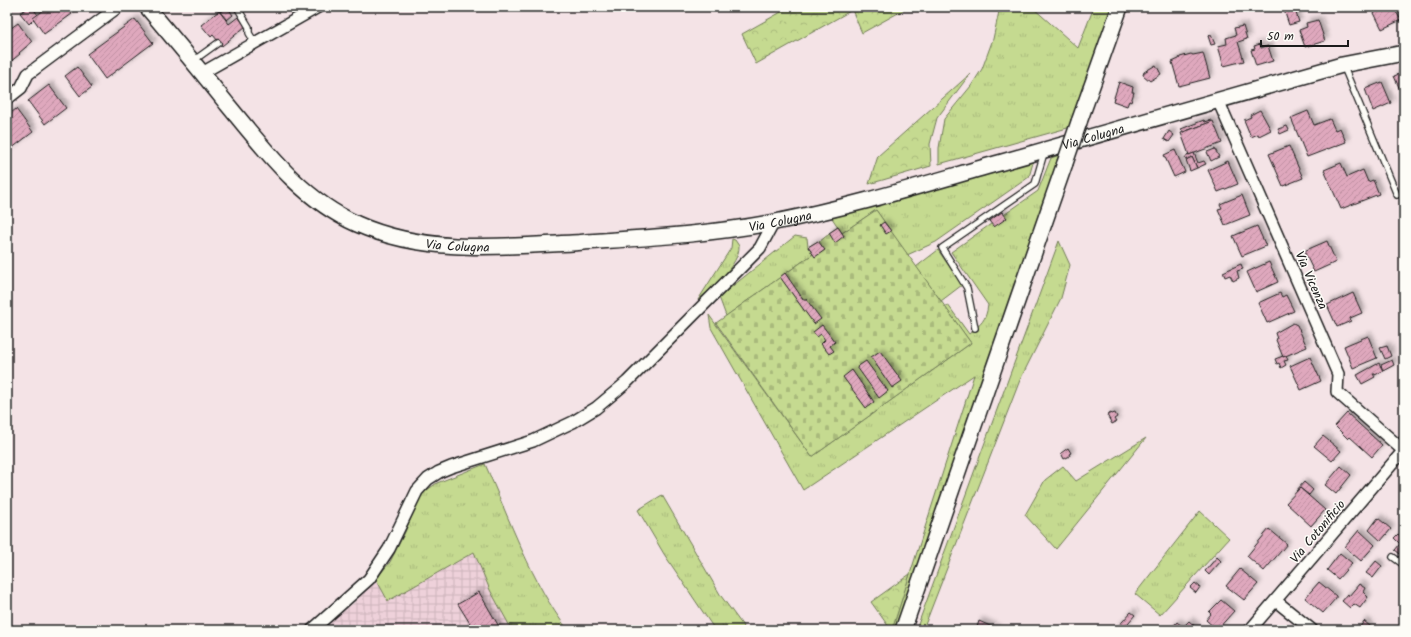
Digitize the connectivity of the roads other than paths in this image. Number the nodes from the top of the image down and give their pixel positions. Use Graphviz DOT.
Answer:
graph roads {
  1 [pos="118,7"];
  2 [pos="147,7"];
  3 [pos="237,7"];
  4 [pos="318,7"];
  5 [pos="1120,7"];
  6 [pos="218,43"];
  7 [pos="255,43"];
  8 [pos="1404,53"];
  9 [pos="1342,65"];
  10 [pos="197,67"];
  11 [pos="7,99"];
  12 [pos="1218,100"];
  13 [pos="1045,150"];
  14 [pos="1397,195"];
  15 [pos="774,222"];
  16 [pos="975,328"];
  17 [pos="1404,451"];
  18 [pos="1393,557"];
  19 [pos="1404,565"];
  20 [pos="1276,601"];
  21 [pos="312,630"];
  22 [pos="902,630"];
  23 [pos="1250,630"];
  24 [pos="1312,630"];
  1 -- 11 [label="street"];
  2 -- 10 [label="street, Via Colugna"];
  3 -- 7 [label="lane"];
  4 -- 7 [label="street"];
  5 -- 22 [label="street, bridge"];
  6 -- 10 [label="lane"];
  7 -- 10 [label="street"];
  8 -- 9 [label="street, Via Colugna"];
  9 -- 12 [label="street, Via Colugna"];
  9 -- 14 [label="lane"];
  10 -- 15 [label="street, Via Colugna"];
  12 -- 13 [label="street, Via Colugna"];
  12 -- 17 [label="street, Via Vicenza"];
  13 -- 15 [label="street, Via Colugna"];
  13 -- 16 [label="lane"];
  15 -- 21 [label="street"];
  17 -- 20 [label="street, Via Cotonificio"];
  18 -- 19 [label="lane"];
  20 -- 23 [label="street, Via Cotonificio"];
  20 -- 24 [label="street"];
}
